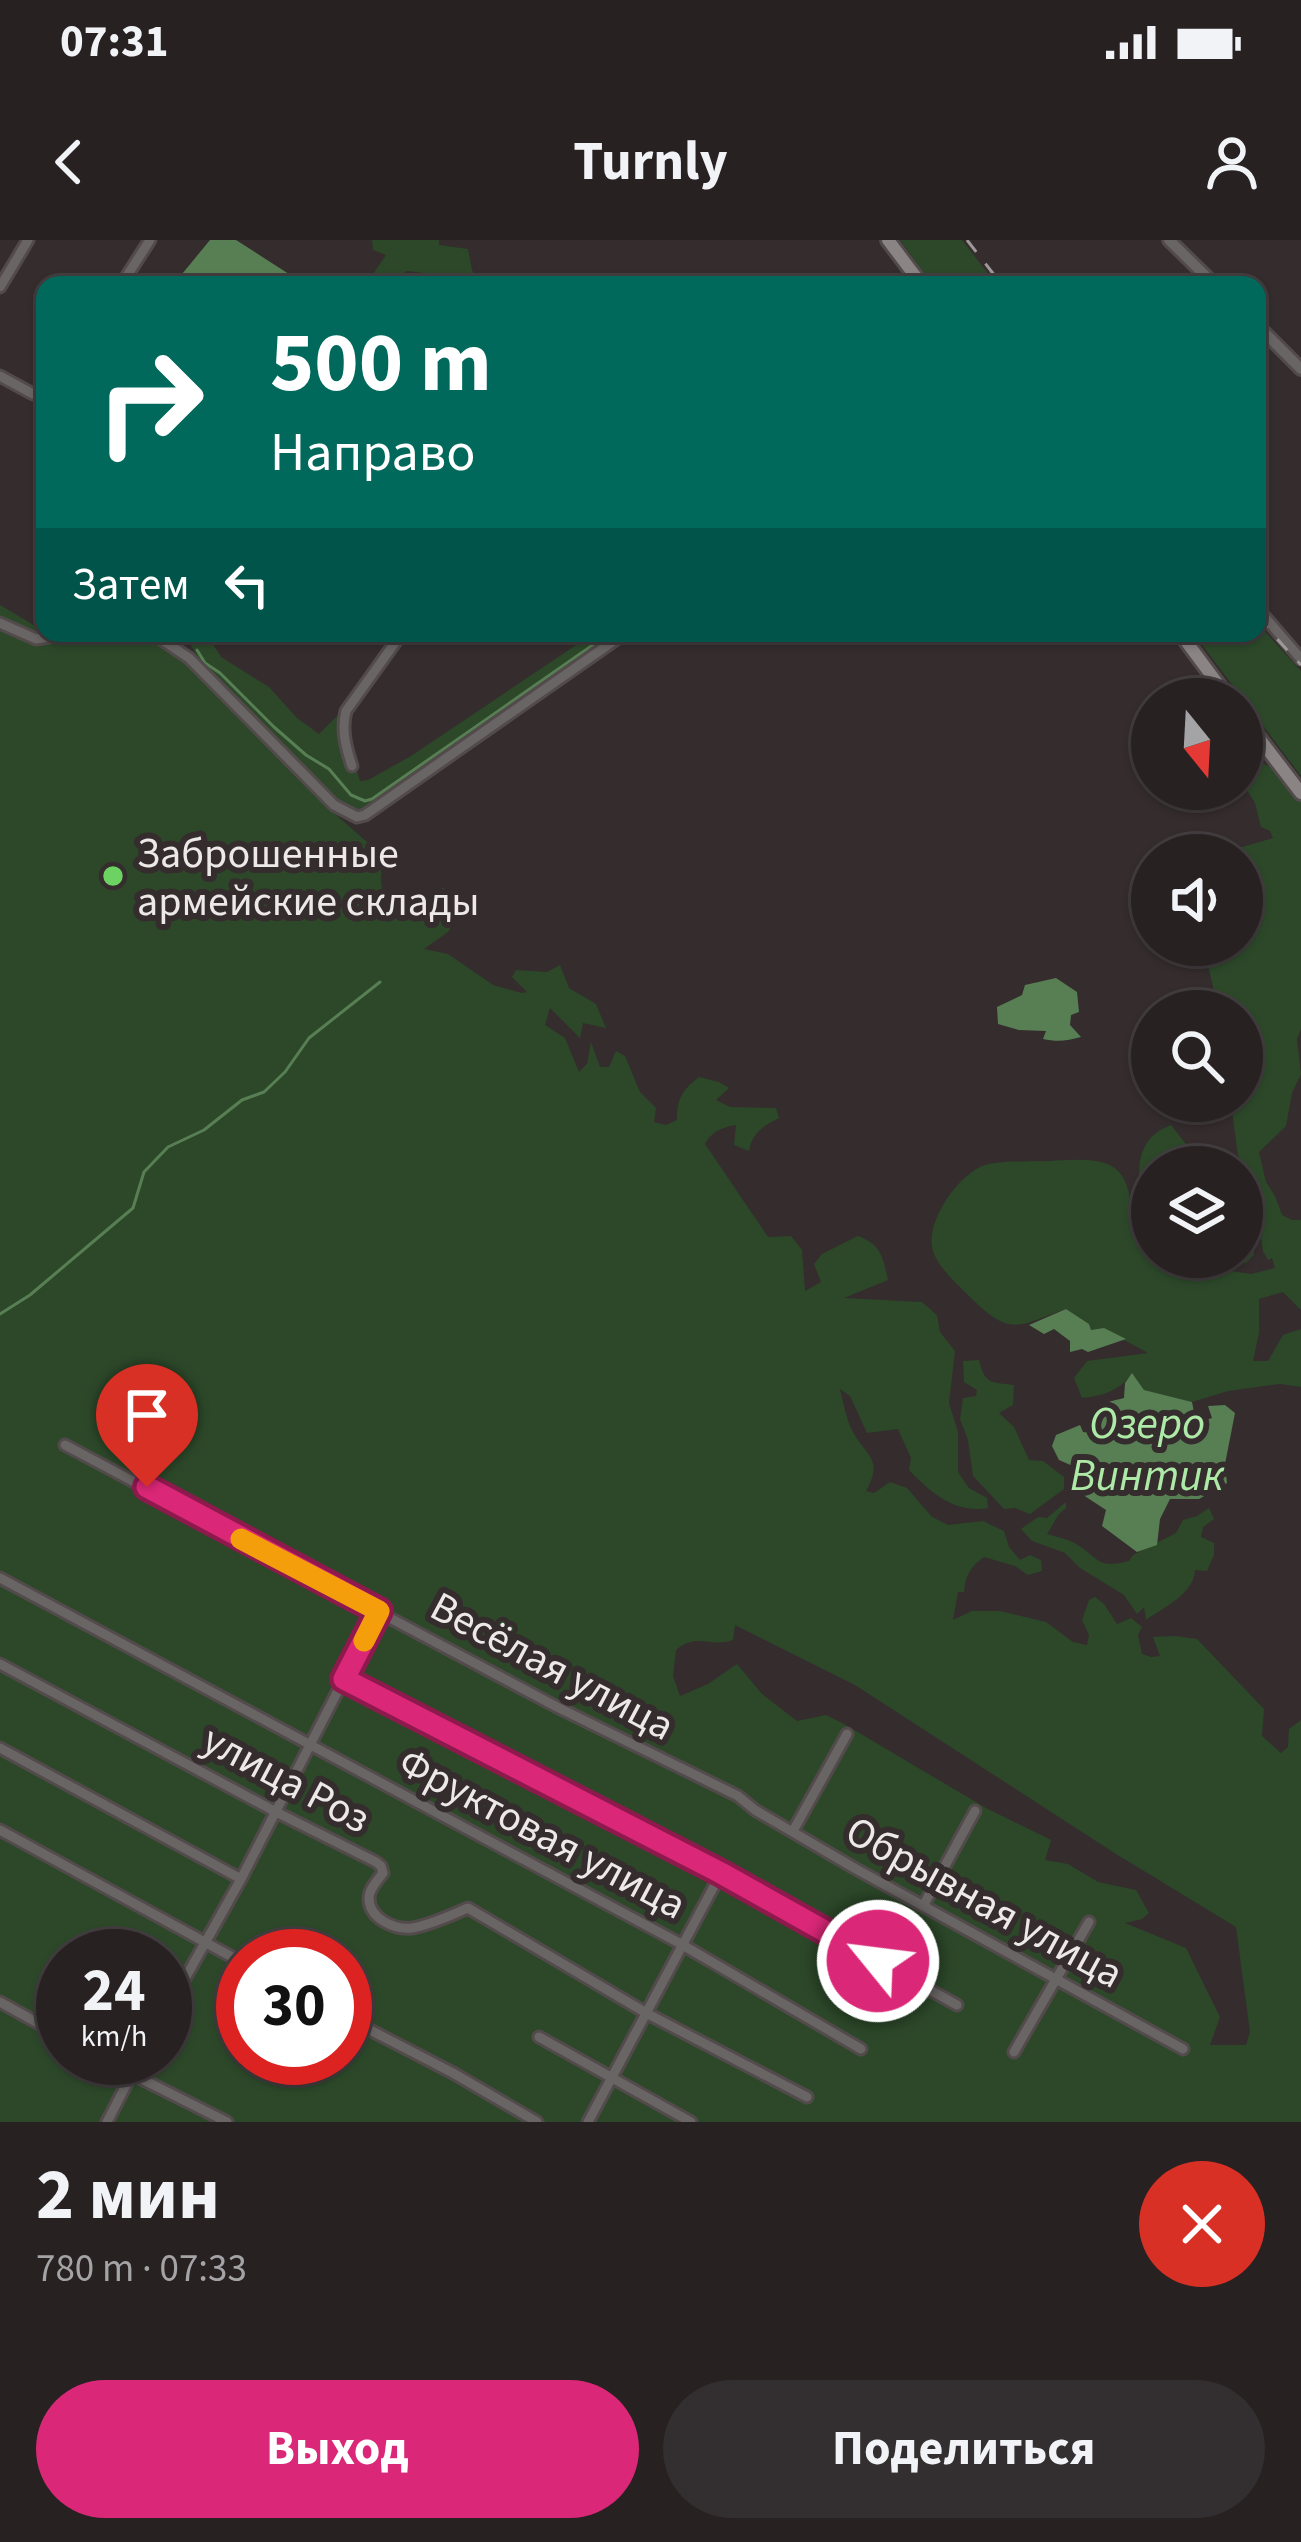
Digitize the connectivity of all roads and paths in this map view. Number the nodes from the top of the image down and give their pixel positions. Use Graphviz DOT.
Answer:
graph roads {
  1 [pos="28,240"];
  2 [pos="150,240"];
  3 [pos="888,240"];
  4 [pos="1169,240"];
  5 [pos="127,276"];
  6 [pos="915,276"];
  7 [pos="1204,276"];
  8 [pos="0,287"];
  9 [pos="1266,334"];
  10 [pos="1301,369"];
  11 [pos="4,378"];
  12 [pos="36,394"];
  13 [pos="0,395"];
  14 [pos="1266,618"];
  15 [pos="0,623"];
  16 [pos="36,639"];
  17 [pos="165,642"];
  18 [pos="395,642"];
  19 [pos="613,642"];
  20 [pos="1187,642"];
  21 [pos="1301,659"];
  22 [pos="1213,678"];
  23 [pos="1263,743"];
  24 [pos="352,766"];
  25 [pos="1301,793"];
  26 [pos="65,1445"];
  27 [pos="0,1578"];
  28 [pos="379,1611"];
  29 [pos="0,1664"];
  30 [pos="344,1679"];
  31 [pos="848,1734"];
  32 [pos="309,1744"];
  33 [pos="0,1748"];
  34 [pos="755,1810"];
  35 [pos="975,1811"];
  36 [pos="276,1812"];
  37 [pos="0,1830"];
  38 [pos="793,1831"];
  39 [pos="721,1873"];
  40 [pos="241,1879"];
  41 [pos="923,1906"];
  42 [pos="1089,1922"];
  43 [pos="205,1942"];
  44 [pos="681,1944"];
  45 [pos="216,1948"];
  46 [pos="192,1965"];
  47 [pos="1058,1979"];
  48 [pos="0,2002"];
  49 [pos="957,2005"];
  50 [pos="648,2014"];
  51 [pos="36,2023"];
  52 [pos="372,2032"];
  53 [pos="539,2037"];
  54 [pos="861,2049"];
  55 [pos="1184,2049"];
  56 [pos="1014,2052"];
  57 [pos="612,2080"];
  58 [pos="125,2085"];
  59 [pos="151,2085"];
  60 [pos="807,2097"];
  61 [pos="107,2122"];
  62 [pos="227,2122"];
  63 [pos="537,2122"];
  64 [pos="588,2122"];
  65 [pos="691,2122"];
  1 -- 8 [label="street"];
  2 -- 5 [label="street"];
  3 -- 6 [label="main road"];
  4 -- 7 [label="street"];
  9 -- 10 [label="street"];
  11 -- 12 [label="street"];
  11 -- 13 [label="street"];
  14 -- 21 [label="street"];
  15 -- 16 [label="street"];
  17 -- 19 [label="street"];
  18 -- 24 [label="street"];
  20 -- 22 [label="main road"];
  23 -- 25 [label="main road"];
  26 -- 28 [label="street, Весёлая улица"];
  27 -- 32 [label="street, Фруктовая улица"];
  28 -- 30 [label="street"];
  28 -- 34 [label="street, Весёлая улица"];
  29 -- 36 [label="street, улица Роз"];
  30 -- 32 [label="street"];
  30 -- 39 [label="street"];
  31 -- 38 [label="street"];
  32 -- 36 [label="street"];
  32 -- 44 [label="street, Фруктовая улица"];
  33 -- 40 [label="street"];
  34 -- 38 [label="street, Обрывная улица"];
  35 -- 41 [label="street"];
  36 -- 40 [label="street"];
  36 -- 50 [label="street, улица Роз"];
  37 -- 43 [label="street"];
  38 -- 41 [label="street, Обрывная улица"];
  39 -- 44 [label="street"];
  39 -- 49 [label="street"];
  40 -- 43 [label="street"];
  41 -- 47 [label="street, Обрывная улица"];
  42 -- 47 [label="street"];
  43 -- 45 [label="street"];
  43 -- 46 [label="street"];
  44 -- 50 [label="street"];
  44 -- 54 [label="street, Фруктовая улица"];
  47 -- 55 [label="street, Обрывная улица"];
  47 -- 56 [label="street"];
  48 -- 51 [label="street"];
  50 -- 57 [label="street"];
  50 -- 60 [label="street, улица Роз"];
  52 -- 63 [label="street"];
  53 -- 57 [label="street"];
  57 -- 64 [label="street"];
  57 -- 65 [label="street"];
  58 -- 61 [label="street"];
  59 -- 62 [label="street"];
}
